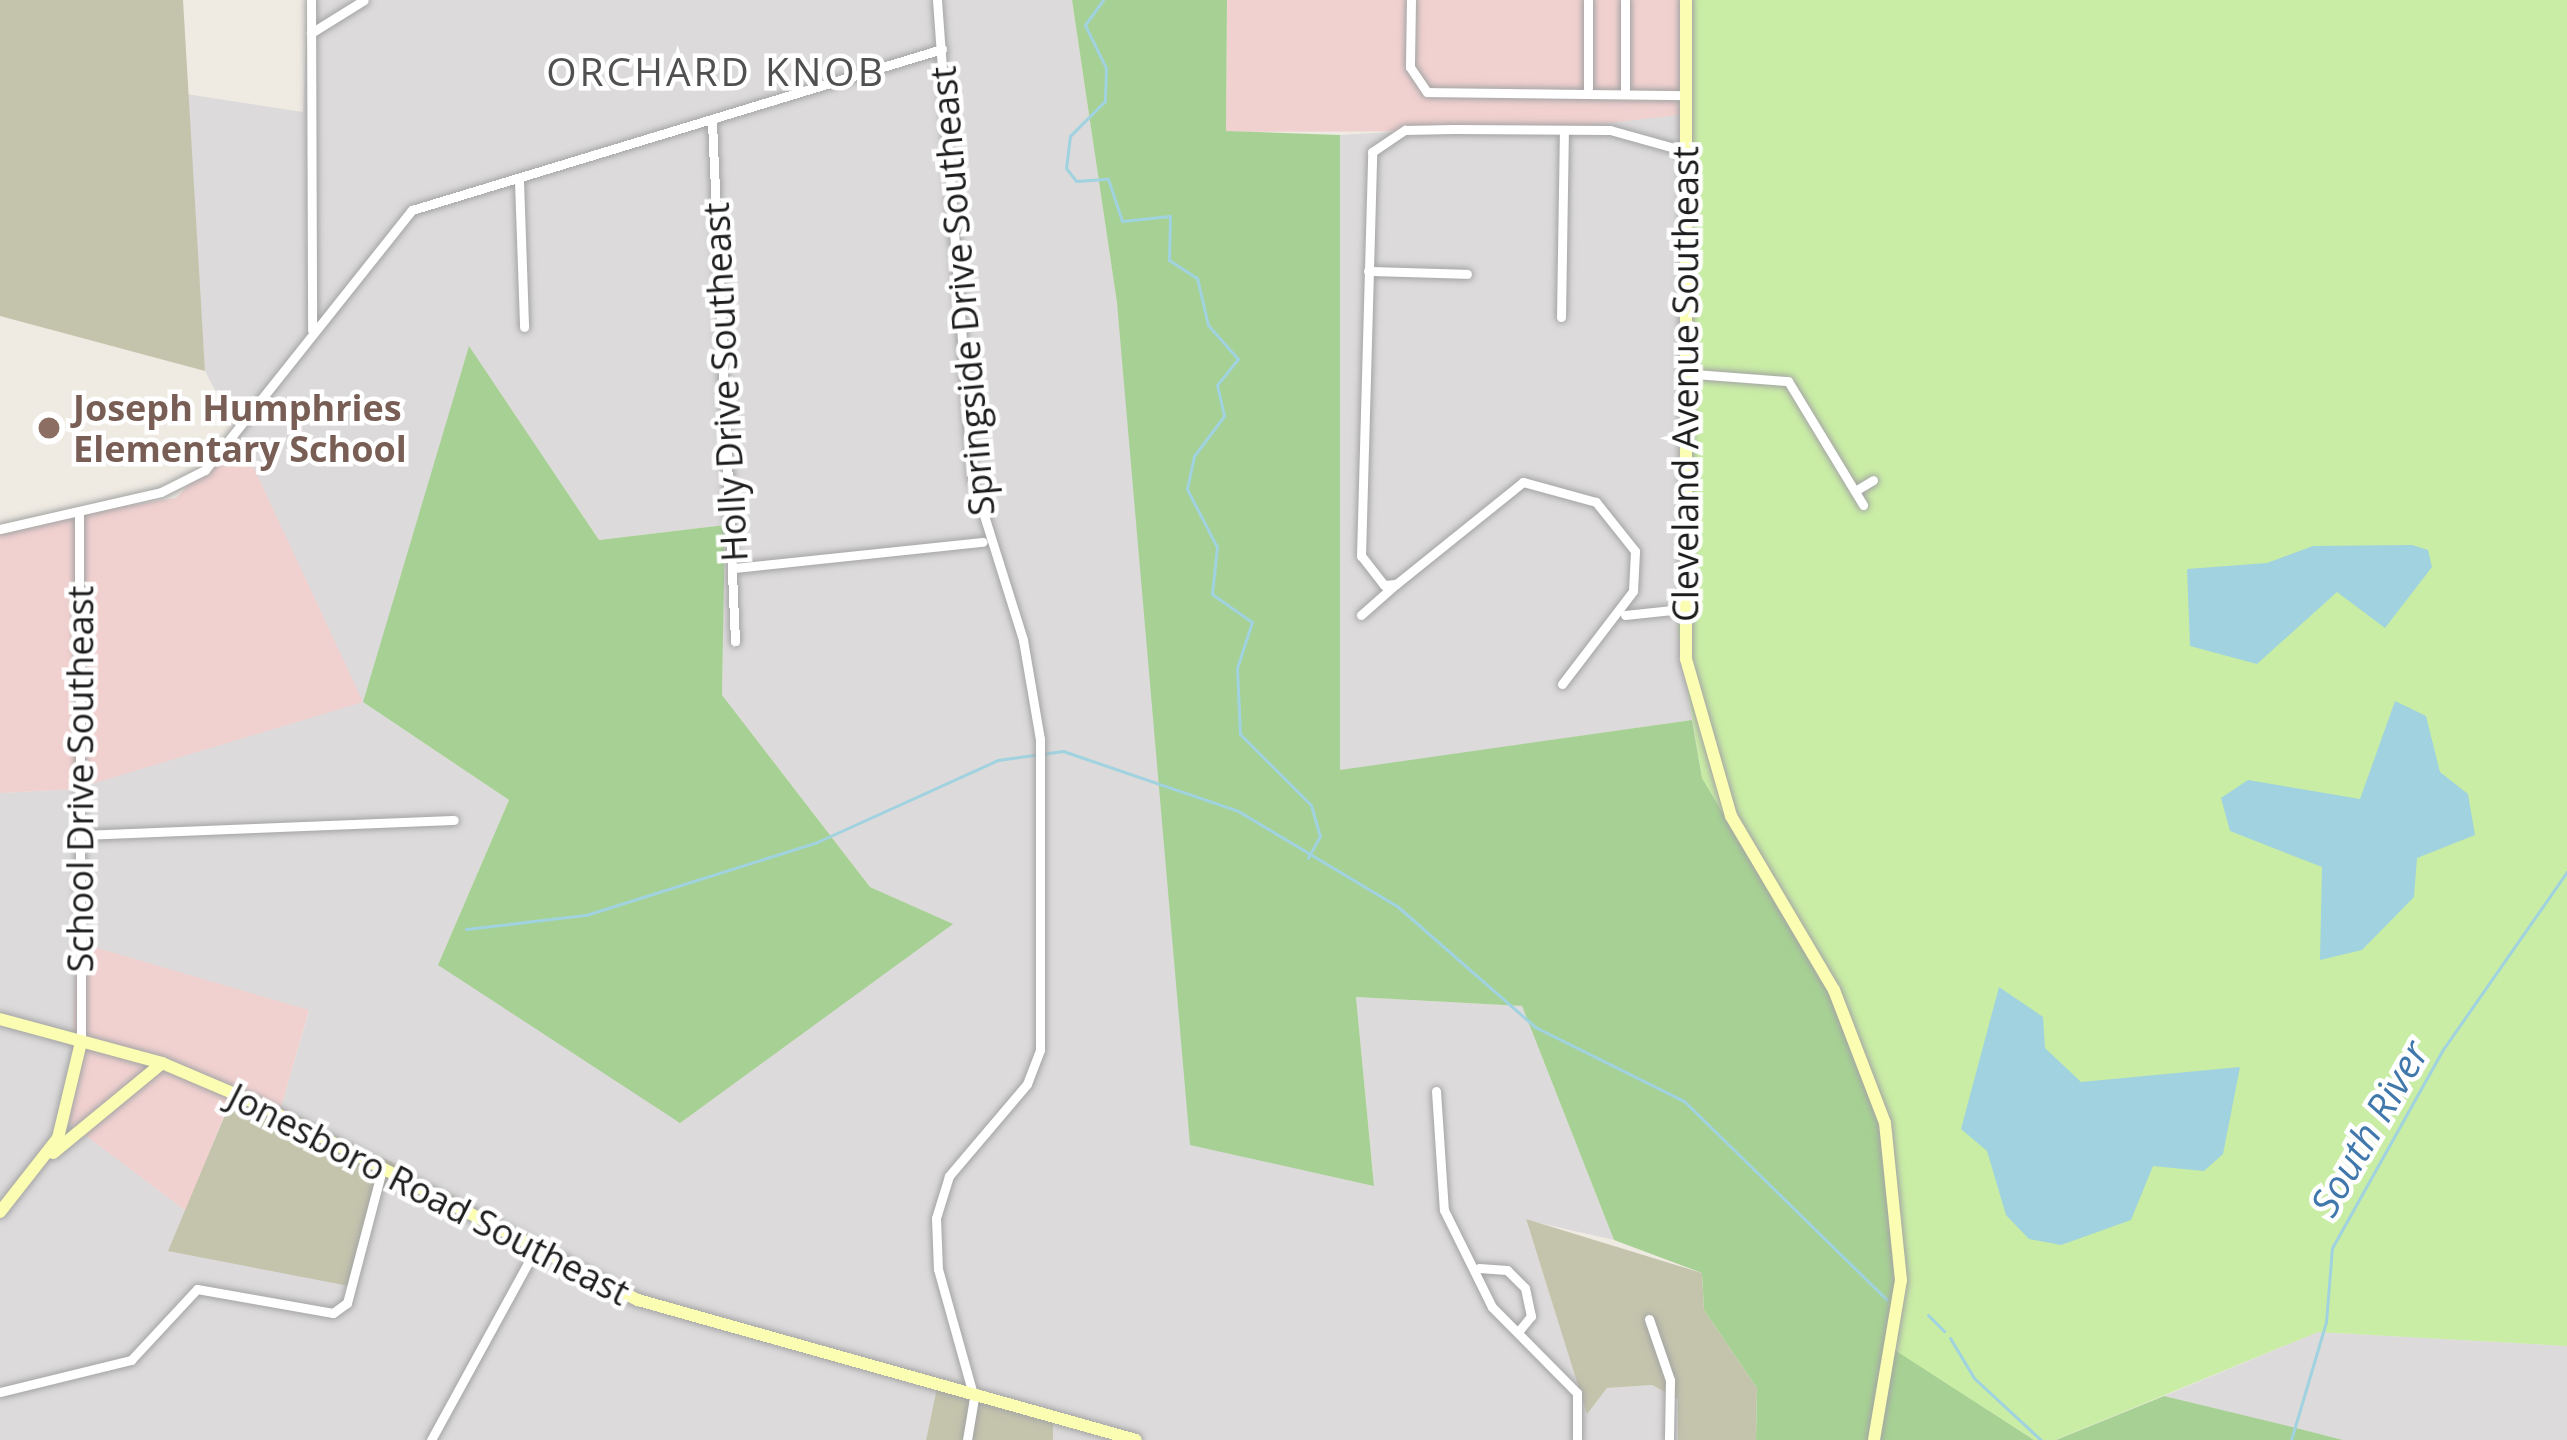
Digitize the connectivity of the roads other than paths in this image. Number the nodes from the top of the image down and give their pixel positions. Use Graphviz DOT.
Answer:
graph roads {
  1 [pos="311,0"];
  2 [pos="364,0"];
  3 [pos="937,0"];
  4 [pos="1411,0"];
  5 [pos="1588,0"];
  6 [pos="1624,0"];
  7 [pos="1686,0"];
  8 [pos="311,33"];
  9 [pos="942,49"];
  10 [pos="1588,88"];
  11 [pos="1625,89"];
  12 [pos="1685,95"];
  13 [pos="712,122"];
  14 [pos="1564,130"];
  15 [pos="1685,151"];
  16 [pos="519,182"];
  17 [pos="1368,271"];
  18 [pos="1467,274"];
  19 [pos="1561,317"];
  20 [pos="524,327"];
  21 [pos="312,330"];
  22 [pos="1683,373"];
  23 [pos="1874,480"];
  24 [pos="1855,491"];
  25 [pos="1863,505"];
  26 [pos="79,515"];
  27 [pos="0,529"];
  28 [pos="983,542"];
  29 [pos="734,568"];
  30 [pos="1396,584"];
  31 [pos="1633,591"];
  32 [pos="1655,608"];
  33 [pos="1682,609"];
  34 [pos="1360,615"];
  35 [pos="1625,615"];
  36 [pos="735,641"];
  37 [pos="1562,684"];
  38 [pos="454,820"];
  39 [pos="80,835"];
  40 [pos="0,1019"];
  41 [pos="81,1042"];
  42 [pos="162,1064"];
  43 [pos="1436,1091"];
  44 [pos="48,1157"];
  45 [pos="382,1171"];
  46 [pos="0,1212"];
  47 [pos="534,1252"];
  48 [pos="1479,1268"];
  49 [pos="1649,1319"];
  50 [pos="1519,1331"];
  51 [pos="0,1392"];
  52 [pos="974,1398"];
  53 [pos="431,1440"];
  54 [pos="967,1440"];
  55 [pos="1136,1440"];
  56 [pos="1577,1440"];
  57 [pos="1669,1440"];
  58 [pos="1874,1440"];
  1 -- 8 [label="street"];
  2 -- 8 [label="street"];
  3 -- 9 [label="street, Springside Drive Southeast"];
  4 -- 10 [label="street"];
  5 -- 10 [label="street"];
  6 -- 11 [label="street"];
  7 -- 12 [label="main road, Cleveland Avenue Southeast"];
  8 -- 21 [label="street"];
  9 -- 13 [label="street"];
  9 -- 28 [label="street, Springside Drive Southeast"];
  10 -- 11 [label="street"];
  11 -- 12 [label="street"];
  12 -- 15 [label="main road, Cleveland Avenue Southeast"];
  13 -- 16 [label="street"];
  13 -- 29 [label="street, Holly Drive Southeast"];
  14 -- 15 [label="street"];
  14 -- 17 [label="street"];
  14 -- 19 [label="street"];
  15 -- 22 [label="main road, Cleveland Avenue Southeast"];
  16 -- 20 [label="street"];
  16 -- 21 [label="street"];
  17 -- 18 [label="street"];
  17 -- 30 [label="street"];
  21 -- 26 [label="street"];
  22 -- 24 [label="street"];
  22 -- 33 [label="main road, Cleveland Avenue Southeast"];
  23 -- 24 [label="street"];
  24 -- 25 [label="street"];
  26 -- 27 [label="street"];
  26 -- 39 [label="street, School Drive Southeast"];
  28 -- 29 [label="street"];
  28 -- 52 [label="street, Springside Drive Southeast"];
  29 -- 36 [label="street, Holly Drive Southeast"];
  30 -- 31 [label="street"];
  30 -- 34 [label="street"];
  31 -- 32 [label="street"];
  31 -- 35 [label="street"];
  32 -- 33 [label="street"];
  32 -- 35 [label="street"];
  33 -- 58 [label="main road, Cleveland Avenue Southeast"];
  35 -- 37 [label="street"];
  38 -- 39 [label="street"];
  39 -- 41 [label="street, School Drive Southeast"];
  40 -- 41 [label="main road, Jonesboro Road Southeast"];
  41 -- 42 [label="main road, Jonesboro Road Southeast"];
  41 -- 44 [label="main road"];
  42 -- 44 [label="main road"];
  42 -- 45 [label="main road, Jonesboro Road Southeast"];
  43 -- 48 [label="street"];
  44 -- 46 [label="main road"];
  45 -- 47 [label="main road, Jonesboro Road Southeast"];
  45 -- 51 [label="street"];
  47 -- 52 [label="main road, Jonesboro Road Southeast"];
  47 -- 53 [label="street"];
  48 -- 50 [label="street"];
  48 -- 50 [label="street"];
  49 -- 57 [label="street"];
  50 -- 56 [label="street"];
  52 -- 54 [label="street"];
  52 -- 55 [label="main road, Jonesboro Road Southeast"];
}
